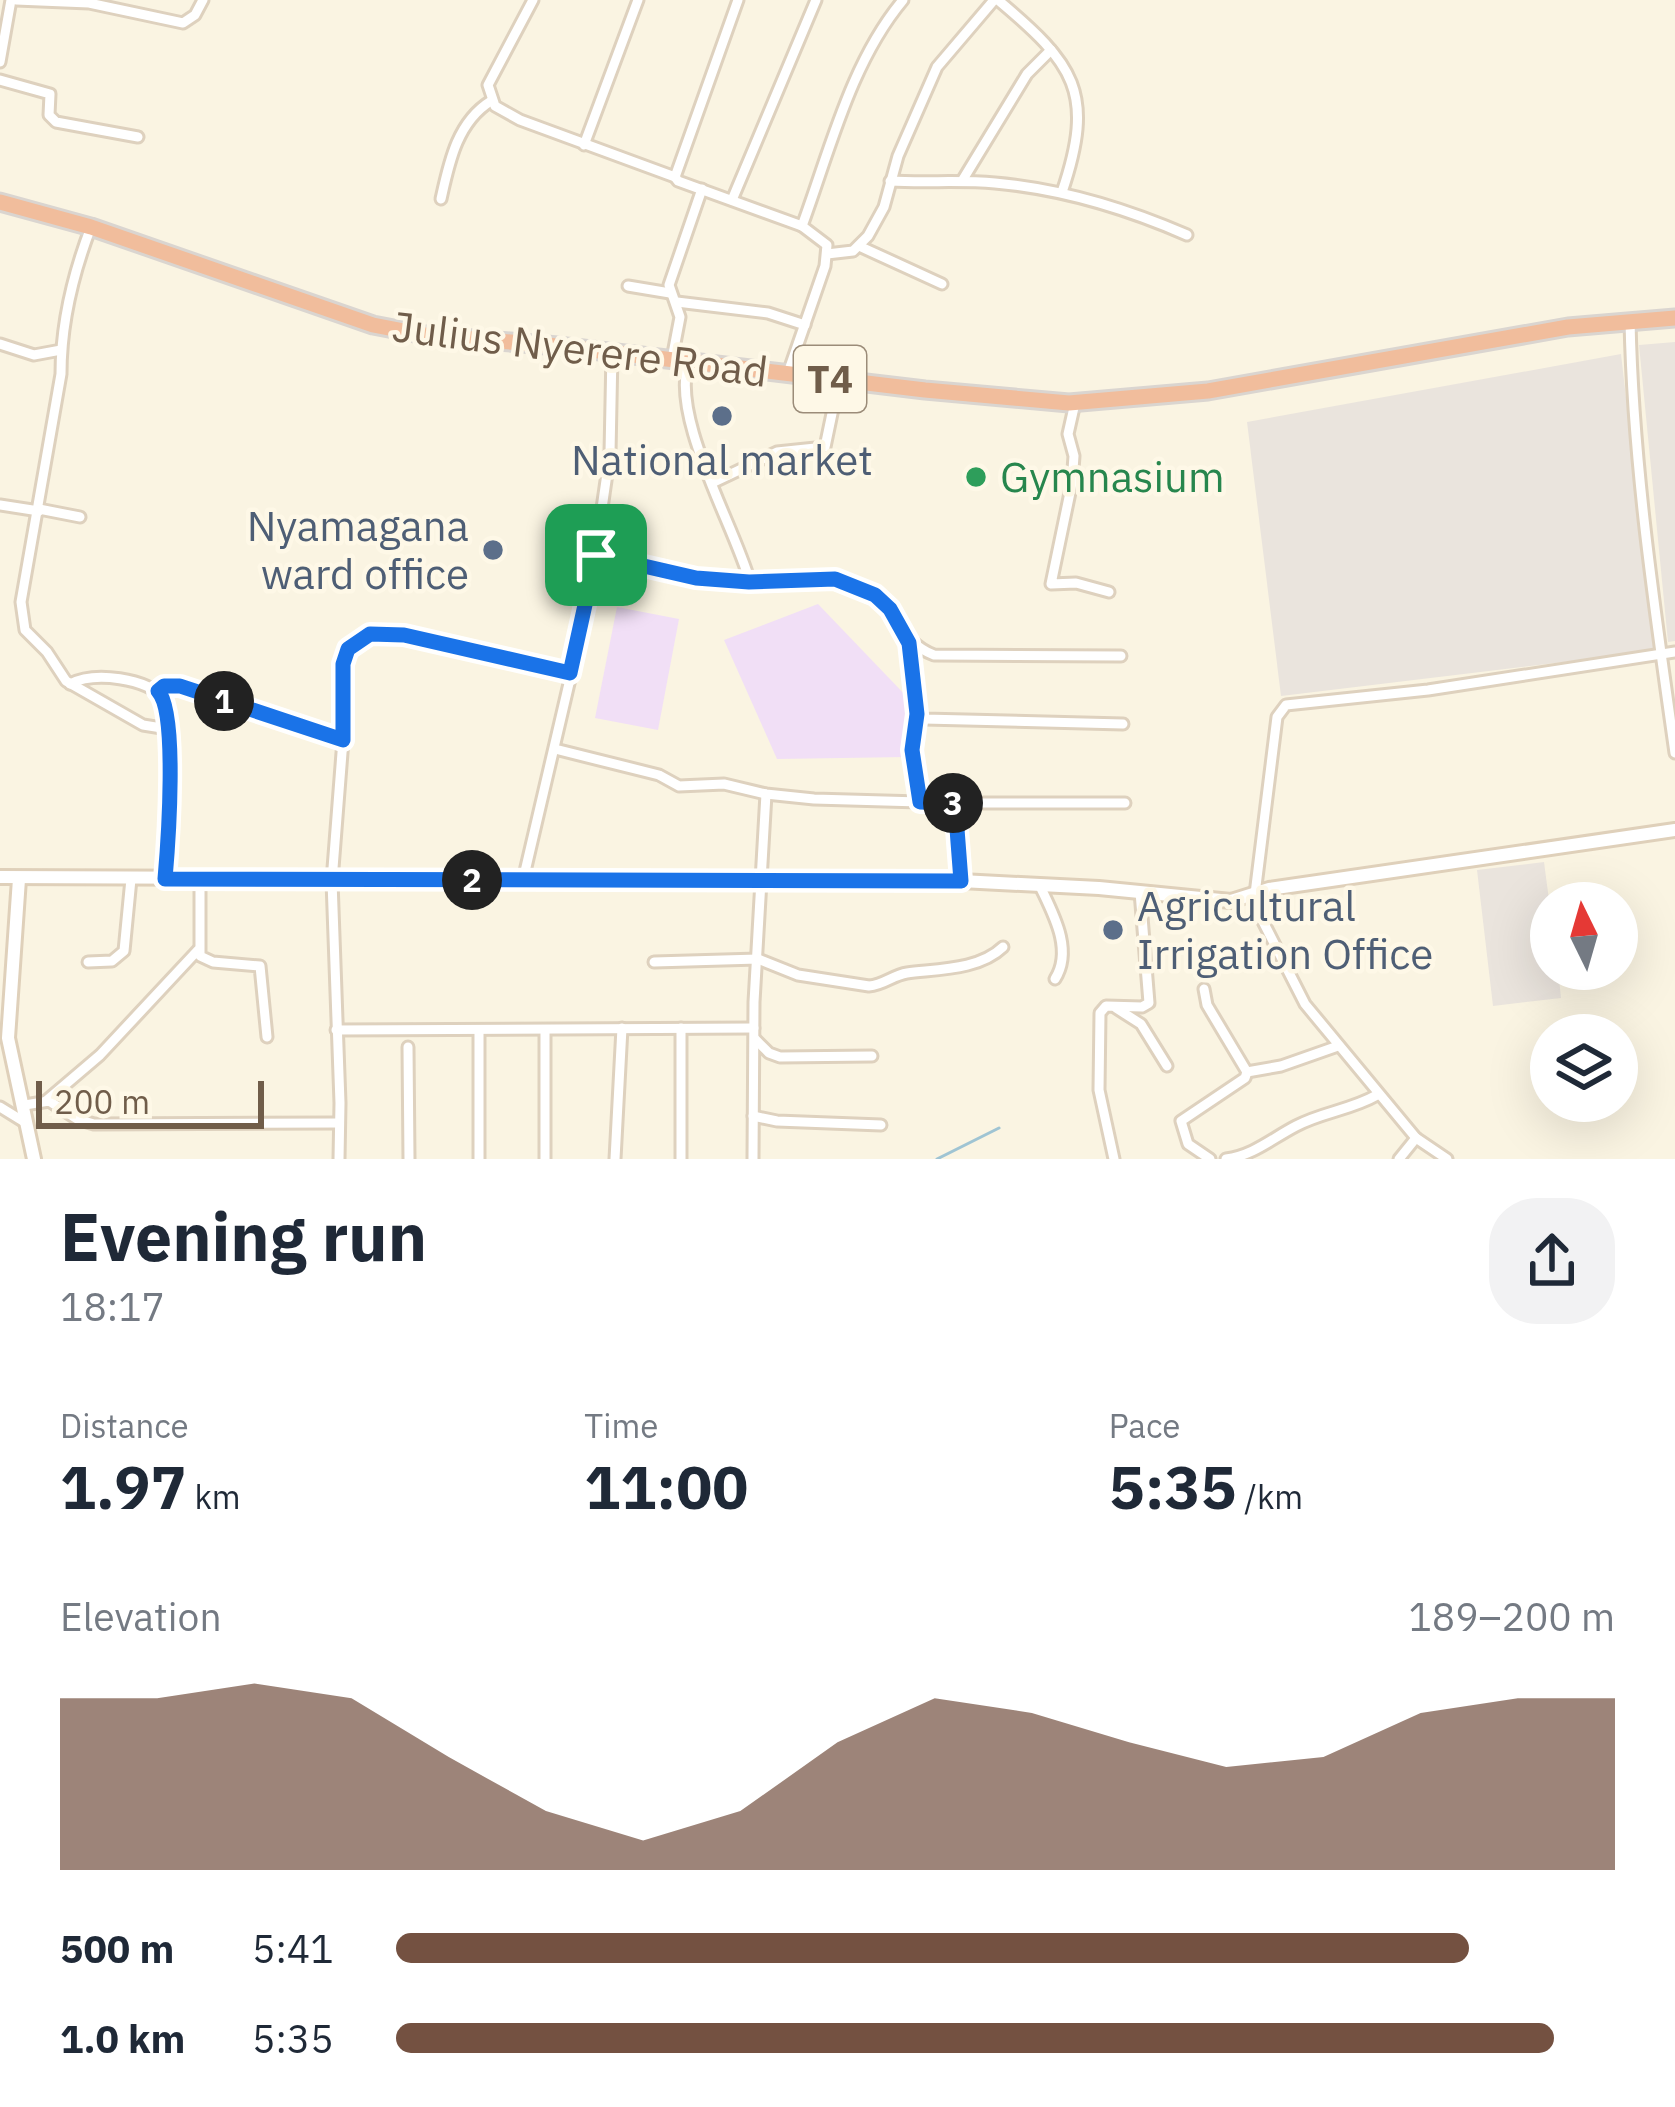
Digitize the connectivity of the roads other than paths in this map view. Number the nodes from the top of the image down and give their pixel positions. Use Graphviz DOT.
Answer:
graph roads {
  1 [pos="13,0"];
  2 [pos="37,0"];
  3 [pos="203,0"];
  4 [pos="532,0"];
  5 [pos="638,0"];
  6 [pos="737,0"];
  7 [pos="816,0"];
  8 [pos="903,0"];
  9 [pos="996,0"];
  10 [pos="0,1"];
  11 [pos="1051,50"];
  12 [pos="0,62"];
  13 [pos="0,80"];
  14 [pos="491,101"];
  15 [pos="138,137"];
  16 [pos="584,145"];
  17 [pos="675,176"];
  18 [pos="890,181"];
  19 [pos="962,181"];
  20 [pos="702,190"];
  21 [pos="1061,192"];
  22 [pos="441,199"];
  23 [pos="732,200"];
  24 [pos="0,202"];
  25 [pos="802,226"];
  26 [pos="91,227"];
  27 [pos="1187,235"];
  28 [pos="859,246"];
  29 [pos="827,254"];
  30 [pos="942,284"];
  31 [pos="628,286"];
  32 [pos="674,297"];
  33 [pos="1675,318"];
  34 [pos="1630,321"];
  35 [pos="805,325"];
  36 [pos="0,344"];
  37 [pos="61,350"];
  38 [pos="613,352"];
  39 [pos="681,360"];
  40 [pos="788,374"];
  41 [pos="839,380"];
  42 [pos="1075,403"];
  43 [pos="712,483"];
  44 [pos="0,505"];
  45 [pos="39,510"];
  46 [pos="80,517"];
  47 [pos="596,555"];
  48 [pos="749,582"];
  49 [pos="1109,592"];
  50 [pos="909,643"];
  51 [pos="1675,652"];
  52 [pos="1661,654"];
  53 [pos="1121,656"];
  54 [pos="570,673"];
  55 [pos="125,682"];
  56 [pos="70,684"];
  57 [pos="158,691"];
  58 [pos="115,711"];
  59 [pos="917,714"];
  60 [pos="1123,724"];
  61 [pos="168,730"];
  62 [pos="343,740"];
  63 [pos="555,748"];
  64 [pos="1675,753"];
  65 [pos="766,794"];
  66 [pos="920,802"];
  67 [pos="1125,802"];
  68 [pos="955,803"];
  69 [pos="1675,830"];
  70 [pos="0,877"];
  71 [pos="19,879"];
  72 [pos="131,879"];
  73 [pos="165,879"];
  74 [pos="200,879"];
  75 [pos="523,880"];
  76 [pos="332,881"];
  77 [pos="961,881"];
  78 [pos="763,882"];
  79 [pos="1039,884"];
  80 [pos="1140,892"];
  81 [pos="1252,895"];
  82 [pos="1003,947"];
  83 [pos="198,950"];
  84 [pos="758,959"];
  85 [pos="88,962"];
  86 [pos="654,962"];
  87 [pos="1055,979"];
  88 [pos="1204,989"];
  89 [pos="1116,1007"];
  90 [pos="622,1028"];
  91 [pos="681,1028"];
  92 [pos="337,1030"];
  93 [pos="478,1030"];
  94 [pos="544,1030"];
  95 [pos="754,1034"];
  96 [pos="267,1037"];
  97 [pos="1338,1046"];
  98 [pos="408,1047"];
  99 [pos="872,1056"];
  100 [pos="1167,1066"];
  101 [pos="1247,1072"];
  102 [pos="1378,1095"];
  103 [pos="46,1101"];
  104 [pos="25,1105"];
  105 [pos="0,1106"];
  106 [pos="754,1116"];
  107 [pos="338,1123"];
  108 [pos="28,1124"];
  109 [pos="880,1124"];
  110 [pos="1416,1138"];
  111 [pos="1243,1158"];
  112 [pos="34,1159"];
  113 [pos="339,1159"];
  114 [pos="409,1159"];
  115 [pos="479,1159"];
  116 [pos="545,1159"];
  117 [pos="615,1159"];
  118 [pos="681,1159"];
  119 [pos="752,1159"];
  120 [pos="1114,1159"];
  121 [pos="1210,1159"];
  122 [pos="1226,1159"];
  123 [pos="1399,1159"];
  124 [pos="1447,1159"];
  1 -- 2 [label="street"];
  1 -- 10 [label="street"];
  1 -- 12 [label="street"];
  2 -- 3 [label="street"];
  4 -- 14 [label="street"];
  5 -- 16 [label="street"];
  6 -- 17 [label="street"];
  7 -- 23 [label="street"];
  8 -- 25 [label="street"];
  9 -- 11 [label="street"];
  9 -- 18 [label="street"];
  11 -- 19 [label="street"];
  11 -- 21 [label="street"];
  13 -- 15 [label="street"];
  14 -- 16 [label="street"];
  14 -- 22 [label="street"];
  16 -- 17 [label="street"];
  17 -- 20 [label="street"];
  18 -- 19 [label="street"];
  18 -- 28 [label="street"];
  19 -- 21 [label="street"];
  20 -- 23 [label="street"];
  20 -- 32 [label="street"];
  21 -- 27 [label="street"];
  23 -- 25 [label="street"];
  24 -- 26 [label="highway, Julius Nyerere Road / T4"];
  25 -- 29 [label="street"];
  26 -- 37 [label="street"];
  26 -- 38 [label="highway, Julius Nyerere Road / T4"];
  28 -- 29 [label="street"];
  28 -- 30 [label="street"];
  29 -- 35 [label="street"];
  31 -- 32 [label="street"];
  32 -- 35 [label="street"];
  32 -- 39 [label="street"];
  33 -- 34 [label="highway, Julius Nyerere Road / T4"];
  34 -- 42 [label="highway, Julius Nyerere Road / T4"];
  34 -- 52 [label="street"];
  35 -- 40 [label="street"];
  36 -- 37 [label="street"];
  37 -- 45 [label="street"];
  38 -- 39 [label="highway, Julius Nyerere Road / T4"];
  38 -- 47 [label="street"];
  39 -- 40 [label="highway, Julius Nyerere Road / T4"];
  39 -- 43 [label="street"];
  40 -- 41 [label="highway, Julius Nyerere Road / T4"];
  41 -- 42 [label="highway, Julius Nyerere Road / T4"];
  41 -- 43 [label="street"];
  42 -- 49 [label="street"];
  43 -- 48 [label="street"];
  44 -- 45 [label="street"];
  45 -- 46 [label="street"];
  45 -- 56 [label="street"];
  47 -- 48 [label="street"];
  47 -- 54 [label="street"];
  48 -- 50 [label="street"];
  50 -- 53 [label="street"];
  50 -- 59 [label="street"];
  51 -- 52 [label="street"];
  52 -- 64 [label="street"];
  52 -- 81 [label="street"];
  54 -- 62 [label="street"];
  54 -- 63 [label="street"];
  55 -- 56 [label="street"];
  55 -- 57 [label="street"];
  55 -- 58 [label="street"];
  56 -- 58 [label="street"];
  57 -- 61 [label="street"];
  57 -- 62 [label="street"];
  58 -- 61 [label="street"];
  59 -- 60 [label="street"];
  59 -- 66 [label="street"];
  61 -- 73 [label="street"];
  62 -- 76 [label="street"];
  63 -- 65 [label="street"];
  63 -- 75 [label="street"];
  65 -- 66 [label="street"];
  65 -- 78 [label="street"];
  66 -- 68 [label="street"];
  67 -- 68 [label="street"];
  68 -- 77 [label="street"];
  69 -- 81 [label="street"];
  70 -- 71 [label="street"];
  71 -- 72 [label="street"];
  71 -- 104 [label="street"];
  72 -- 73 [label="street"];
  72 -- 85 [label="street"];
  73 -- 74 [label="street"];
  74 -- 76 [label="street"];
  74 -- 83 [label="street"];
  75 -- 76 [label="street"];
  75 -- 78 [label="street"];
  76 -- 92 [label="street"];
  77 -- 78 [label="street"];
  77 -- 79 [label="street"];
  78 -- 84 [label="street"];
  79 -- 80 [label="street"];
  79 -- 87 [label="street"];
  80 -- 81 [label="street"];
  80 -- 89 [label="street"];
  81 -- 97 [label="street"];
  82 -- 84 [label="street"];
  83 -- 96 [label="street"];
  83 -- 103 [label="street"];
  84 -- 86 [label="street"];
  84 -- 95 [label="street"];
  88 -- 101 [label="street"];
  89 -- 100 [label="street"];
  89 -- 120 [label="street"];
  90 -- 91 [label="street"];
  90 -- 94 [label="street"];
  90 -- 117 [label="street"];
  91 -- 95 [label="street"];
  91 -- 118 [label="street"];
  92 -- 93 [label="street"];
  92 -- 107 [label="street"];
  93 -- 94 [label="street"];
  93 -- 115 [label="street"];
  94 -- 116 [label="street"];
  95 -- 99 [label="street"];
  95 -- 106 [label="street"];
  97 -- 101 [label="street"];
  97 -- 102 [label="street"];
  98 -- 114 [label="street"];
  101 -- 121 [label="street"];
  102 -- 110 [label="street"];
  102 -- 111 [label="street"];
  103 -- 104 [label="street"];
  103 -- 107 [label="street"];
  104 -- 108 [label="street"];
  105 -- 108 [label="street"];
  106 -- 109 [label="street"];
  106 -- 119 [label="street"];
  107 -- 113 [label="street"];
  108 -- 112 [label="street"];
  110 -- 123 [label="street"];
  110 -- 124 [label="street"];
  111 -- 122 [label="street"];
}
